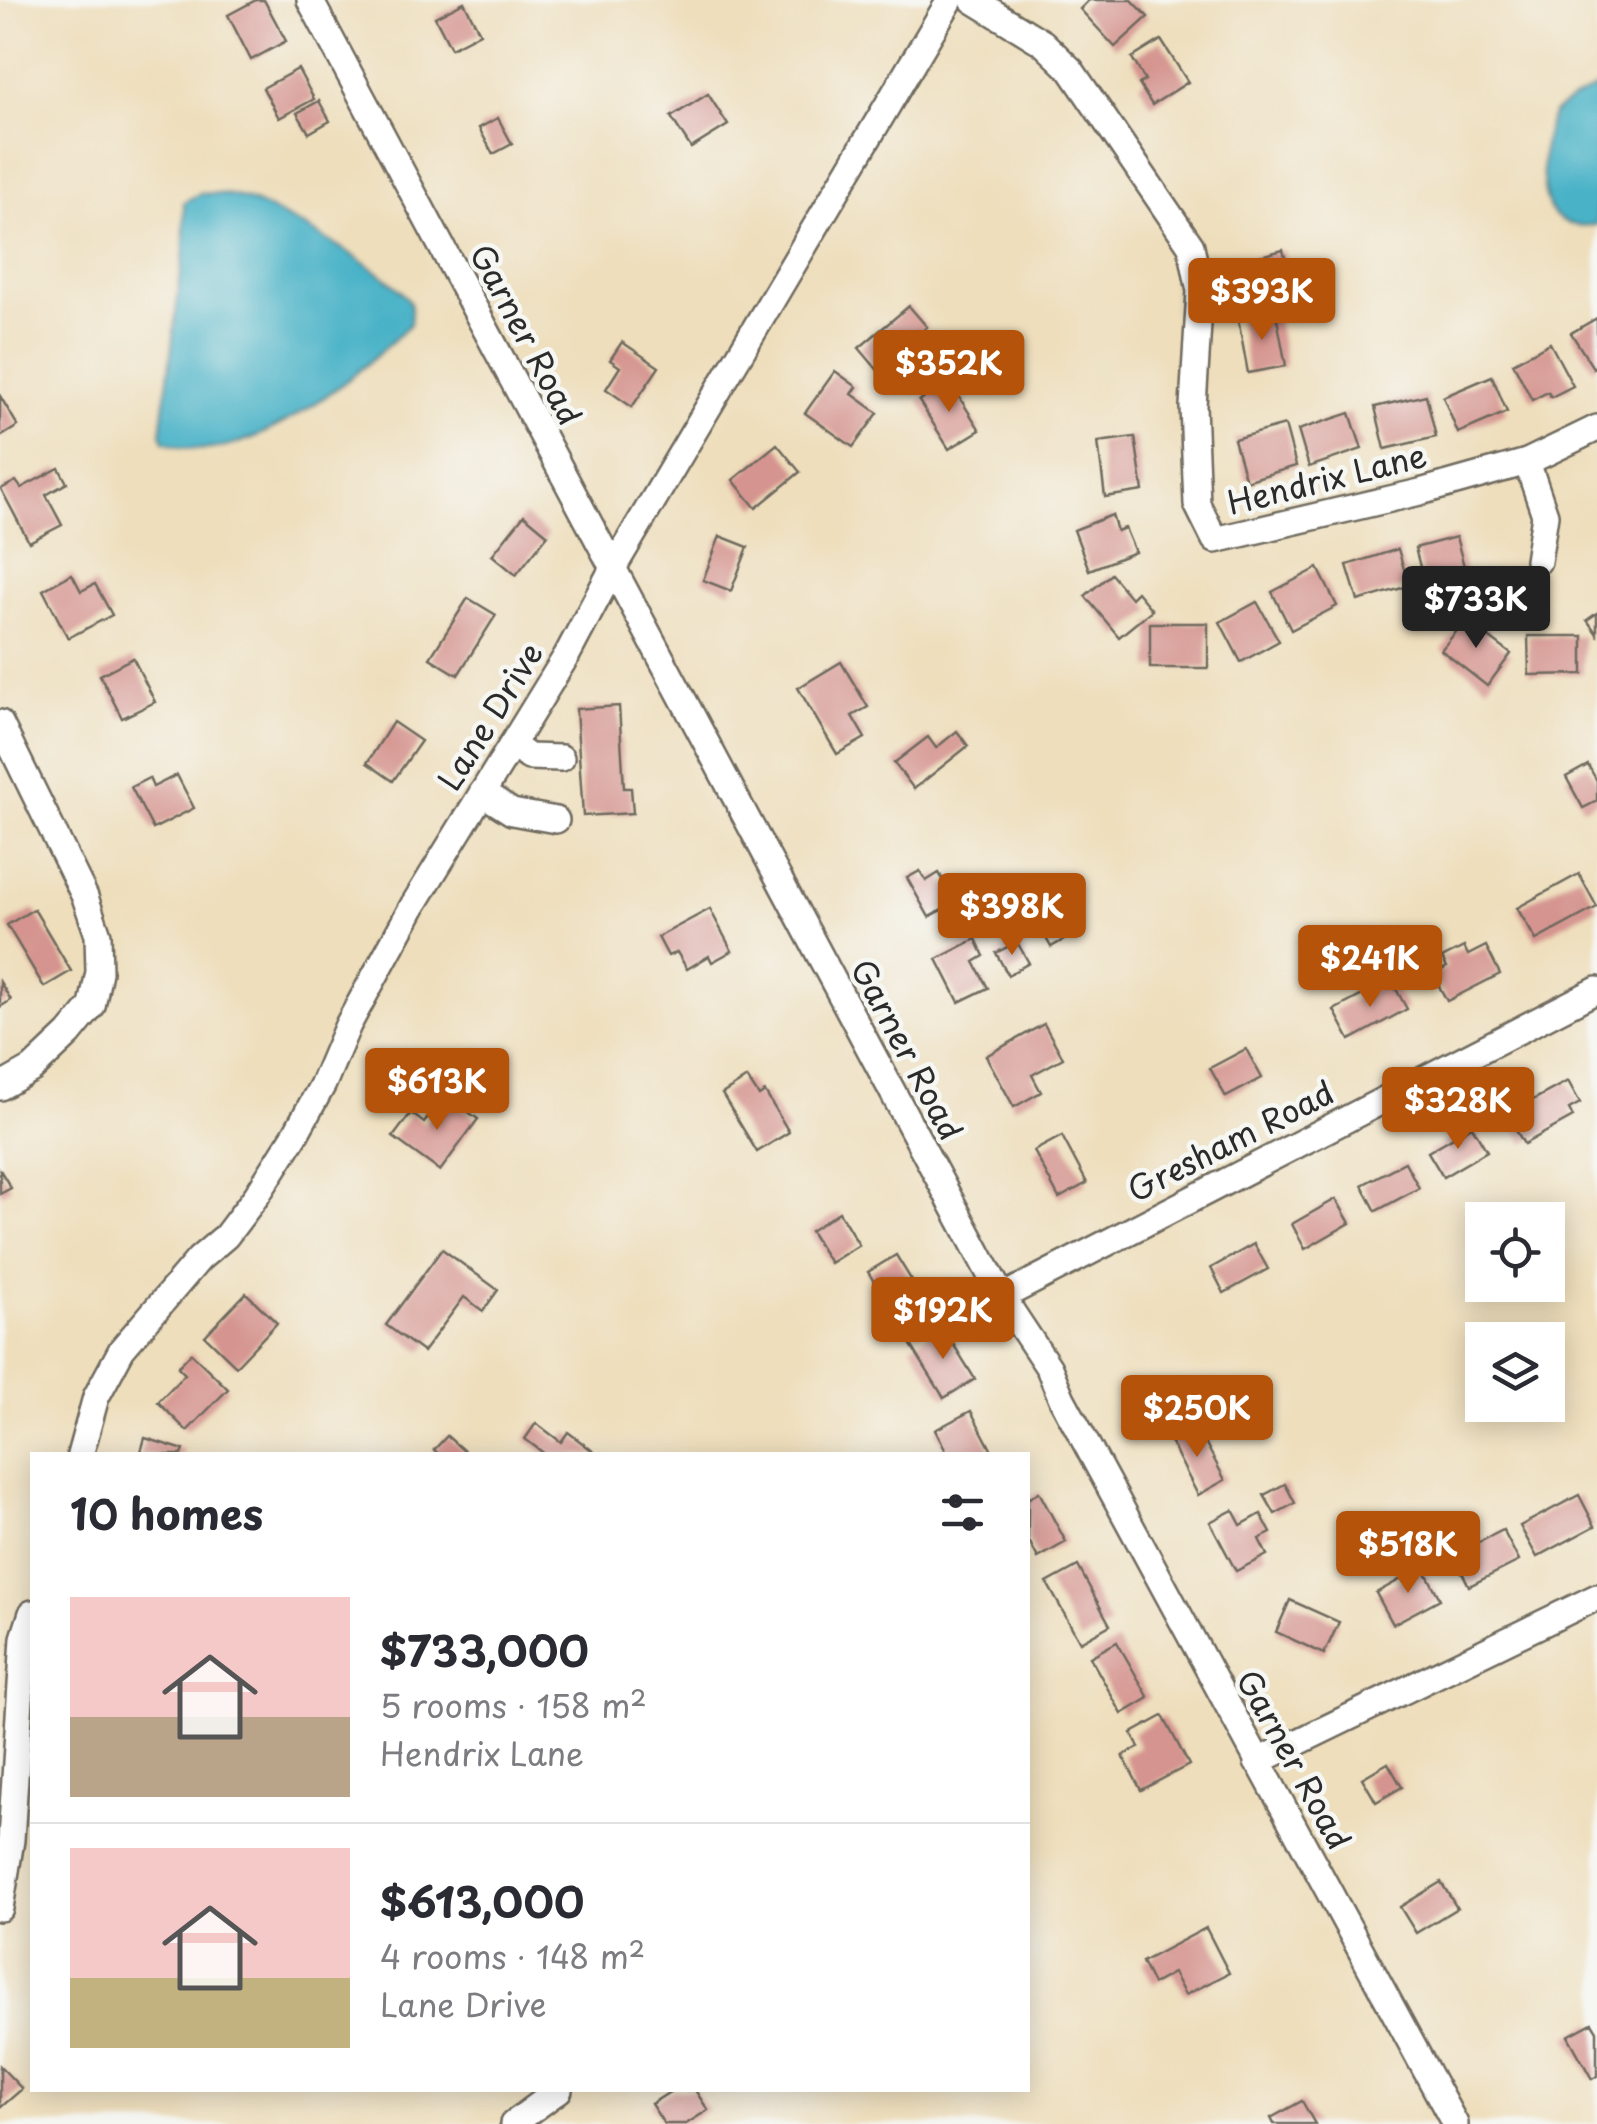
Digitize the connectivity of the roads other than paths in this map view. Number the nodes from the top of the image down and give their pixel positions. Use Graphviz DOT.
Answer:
graph roads {
  1 [pos="310,0"];
  2 [pos="950,0"];
  3 [pos="973,0"];
  4 [pos="1597,428"];
  5 [pos="1527,462"];
  6 [pos="1538,560"];
  7 [pos="613,568"];
  8 [pos="0,723"];
  9 [pos="512,745"];
  10 [pos="561,758"];
  11 [pos="482,794"];
  12 [pos="556,820"];
  13 [pos="1597,990"];
  14 [pos="0,1087"];
  15 [pos="1002,1298"];
  16 [pos="81,1452"];
  17 [pos="1597,1597"];
  18 [pos="30,1619"];
  19 [pos="1256,1762"];
  20 [pos="0,1908"];
  21 [pos="556,2092"];
  22 [pos="513,2124"];
  23 [pos="1456,2124"];
  1 -- 7 [label="street, Garner Road"];
  2 -- 7 [label="street, Lane Drive"];
  3 -- 5 [label="street, Hendrix Lane"];
  4 -- 5 [label="street, Hendrix Lane"];
  5 -- 6 [label="street"];
  7 -- 9 [label="street, Lane Drive"];
  7 -- 15 [label="street, Garner Road"];
  8 -- 14 [label="street"];
  9 -- 10 [label="street"];
  9 -- 11 [label="street, Lane Drive"];
  11 -- 12 [label="street"];
  11 -- 16 [label="street, Lane Drive"];
  13 -- 15 [label="street, Gresham Road"];
  15 -- 19 [label="street, Garner Road"];
  17 -- 19 [label="street"];
  18 -- 20 [label="street"];
  19 -- 23 [label="street, Garner Road"];
  21 -- 22 [label="street"];
}
